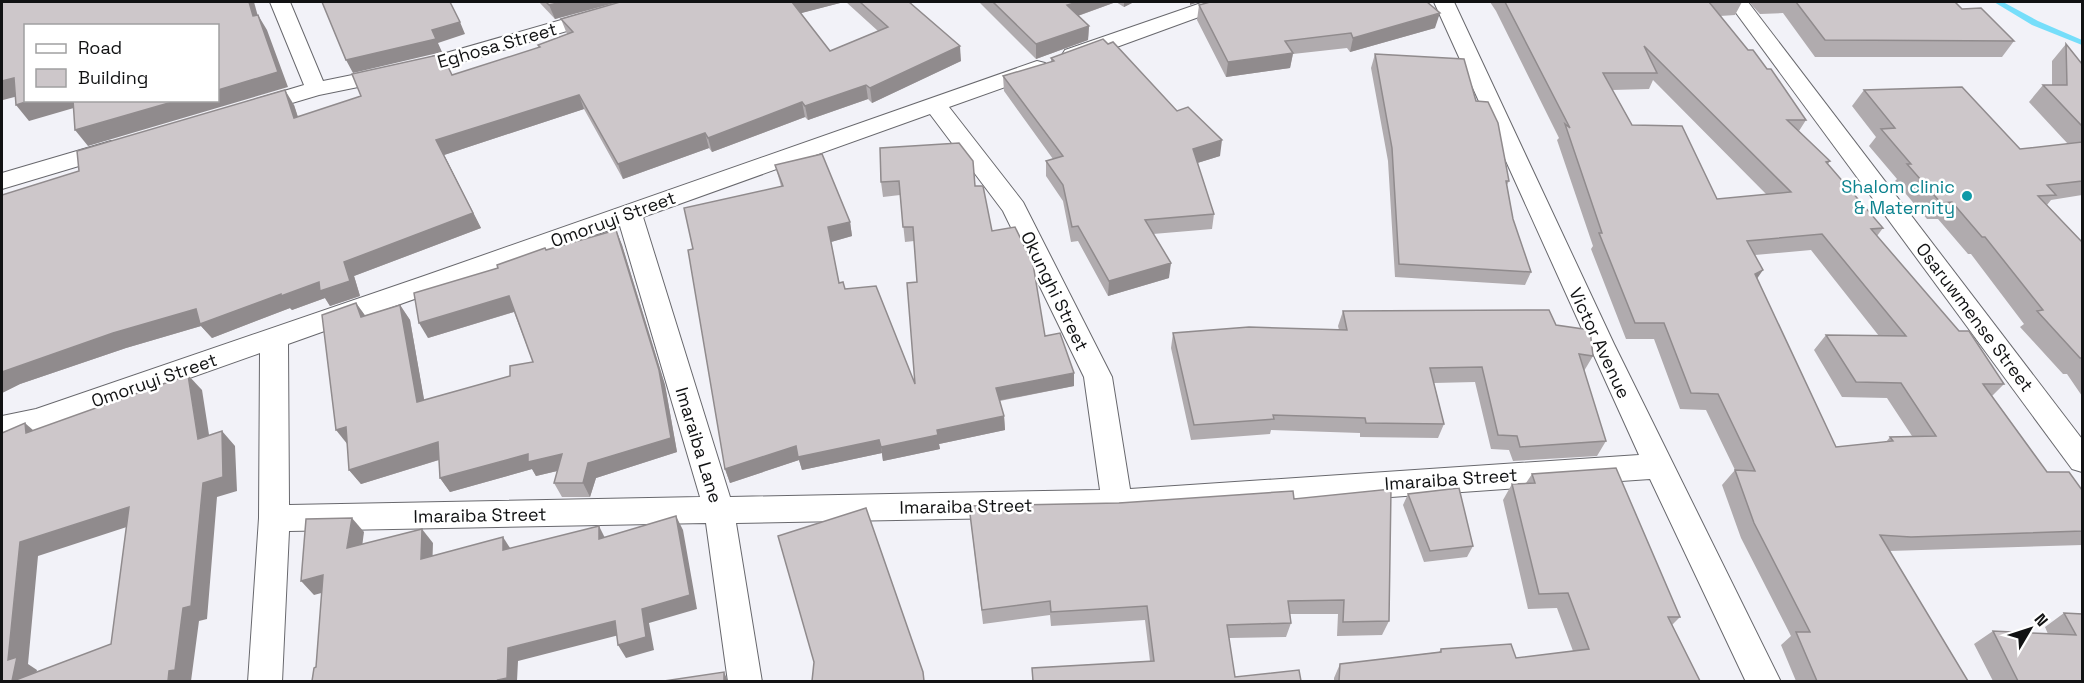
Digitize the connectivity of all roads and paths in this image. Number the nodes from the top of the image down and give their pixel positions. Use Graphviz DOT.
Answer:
graph roads {
  1 [pos="280,2"];
  2 [pos="1222,2"];
  3 [pos="1444,2"];
  4 [pos="1738,2"];
  5 [pos="636,3"];
  6 [pos="316,89"];
  7 [pos="935,105"];
  8 [pos="238,112"];
  9 [pos="136,141"];
  10 [pos="2,181"];
  11 [pos="629,213"];
  12 [pos="274,338"];
  13 [pos="2,428"];
  14 [pos="2082,460"];
  15 [pos="1657,466"];
  16 [pos="1117,503"];
  17 [pos="719,511"];
  18 [pos="274,518"];
  19 [pos="265,681"];
  20 [pos="745,681"];
  21 [pos="1764,681"];
  1 -- 6 [label="street"];
  2 -- 7 [label="street, Omoruyi Street"];
  3 -- 15 [label="street, Victor Avenue"];
  4 -- 14 [label="street, Osaruwmense Street"];
  5 -- 6 [label="street, Eghosa Street"];
  6 -- 8 [label="street, Eghosa Street"];
  7 -- 11 [label="street, Omoruyi Street"];
  7 -- 16 [label="street, Okunghi Street"];
  9 -- 10 [label="street"];
  11 -- 12 [label="street, Omoruyi Street"];
  11 -- 17 [label="street, Imaraiba Lane"];
  12 -- 13 [label="street, Omoruyi Street"];
  12 -- 18 [label="street"];
  15 -- 16 [label="street, Imaraiba Street"];
  15 -- 21 [label="street, Victor Avenue"];
  16 -- 17 [label="street, Imaraiba Street"];
  17 -- 18 [label="street, Imaraiba Street"];
  17 -- 20 [label="street, Imaraiba Lane"];
  18 -- 19 [label="street"];
}
